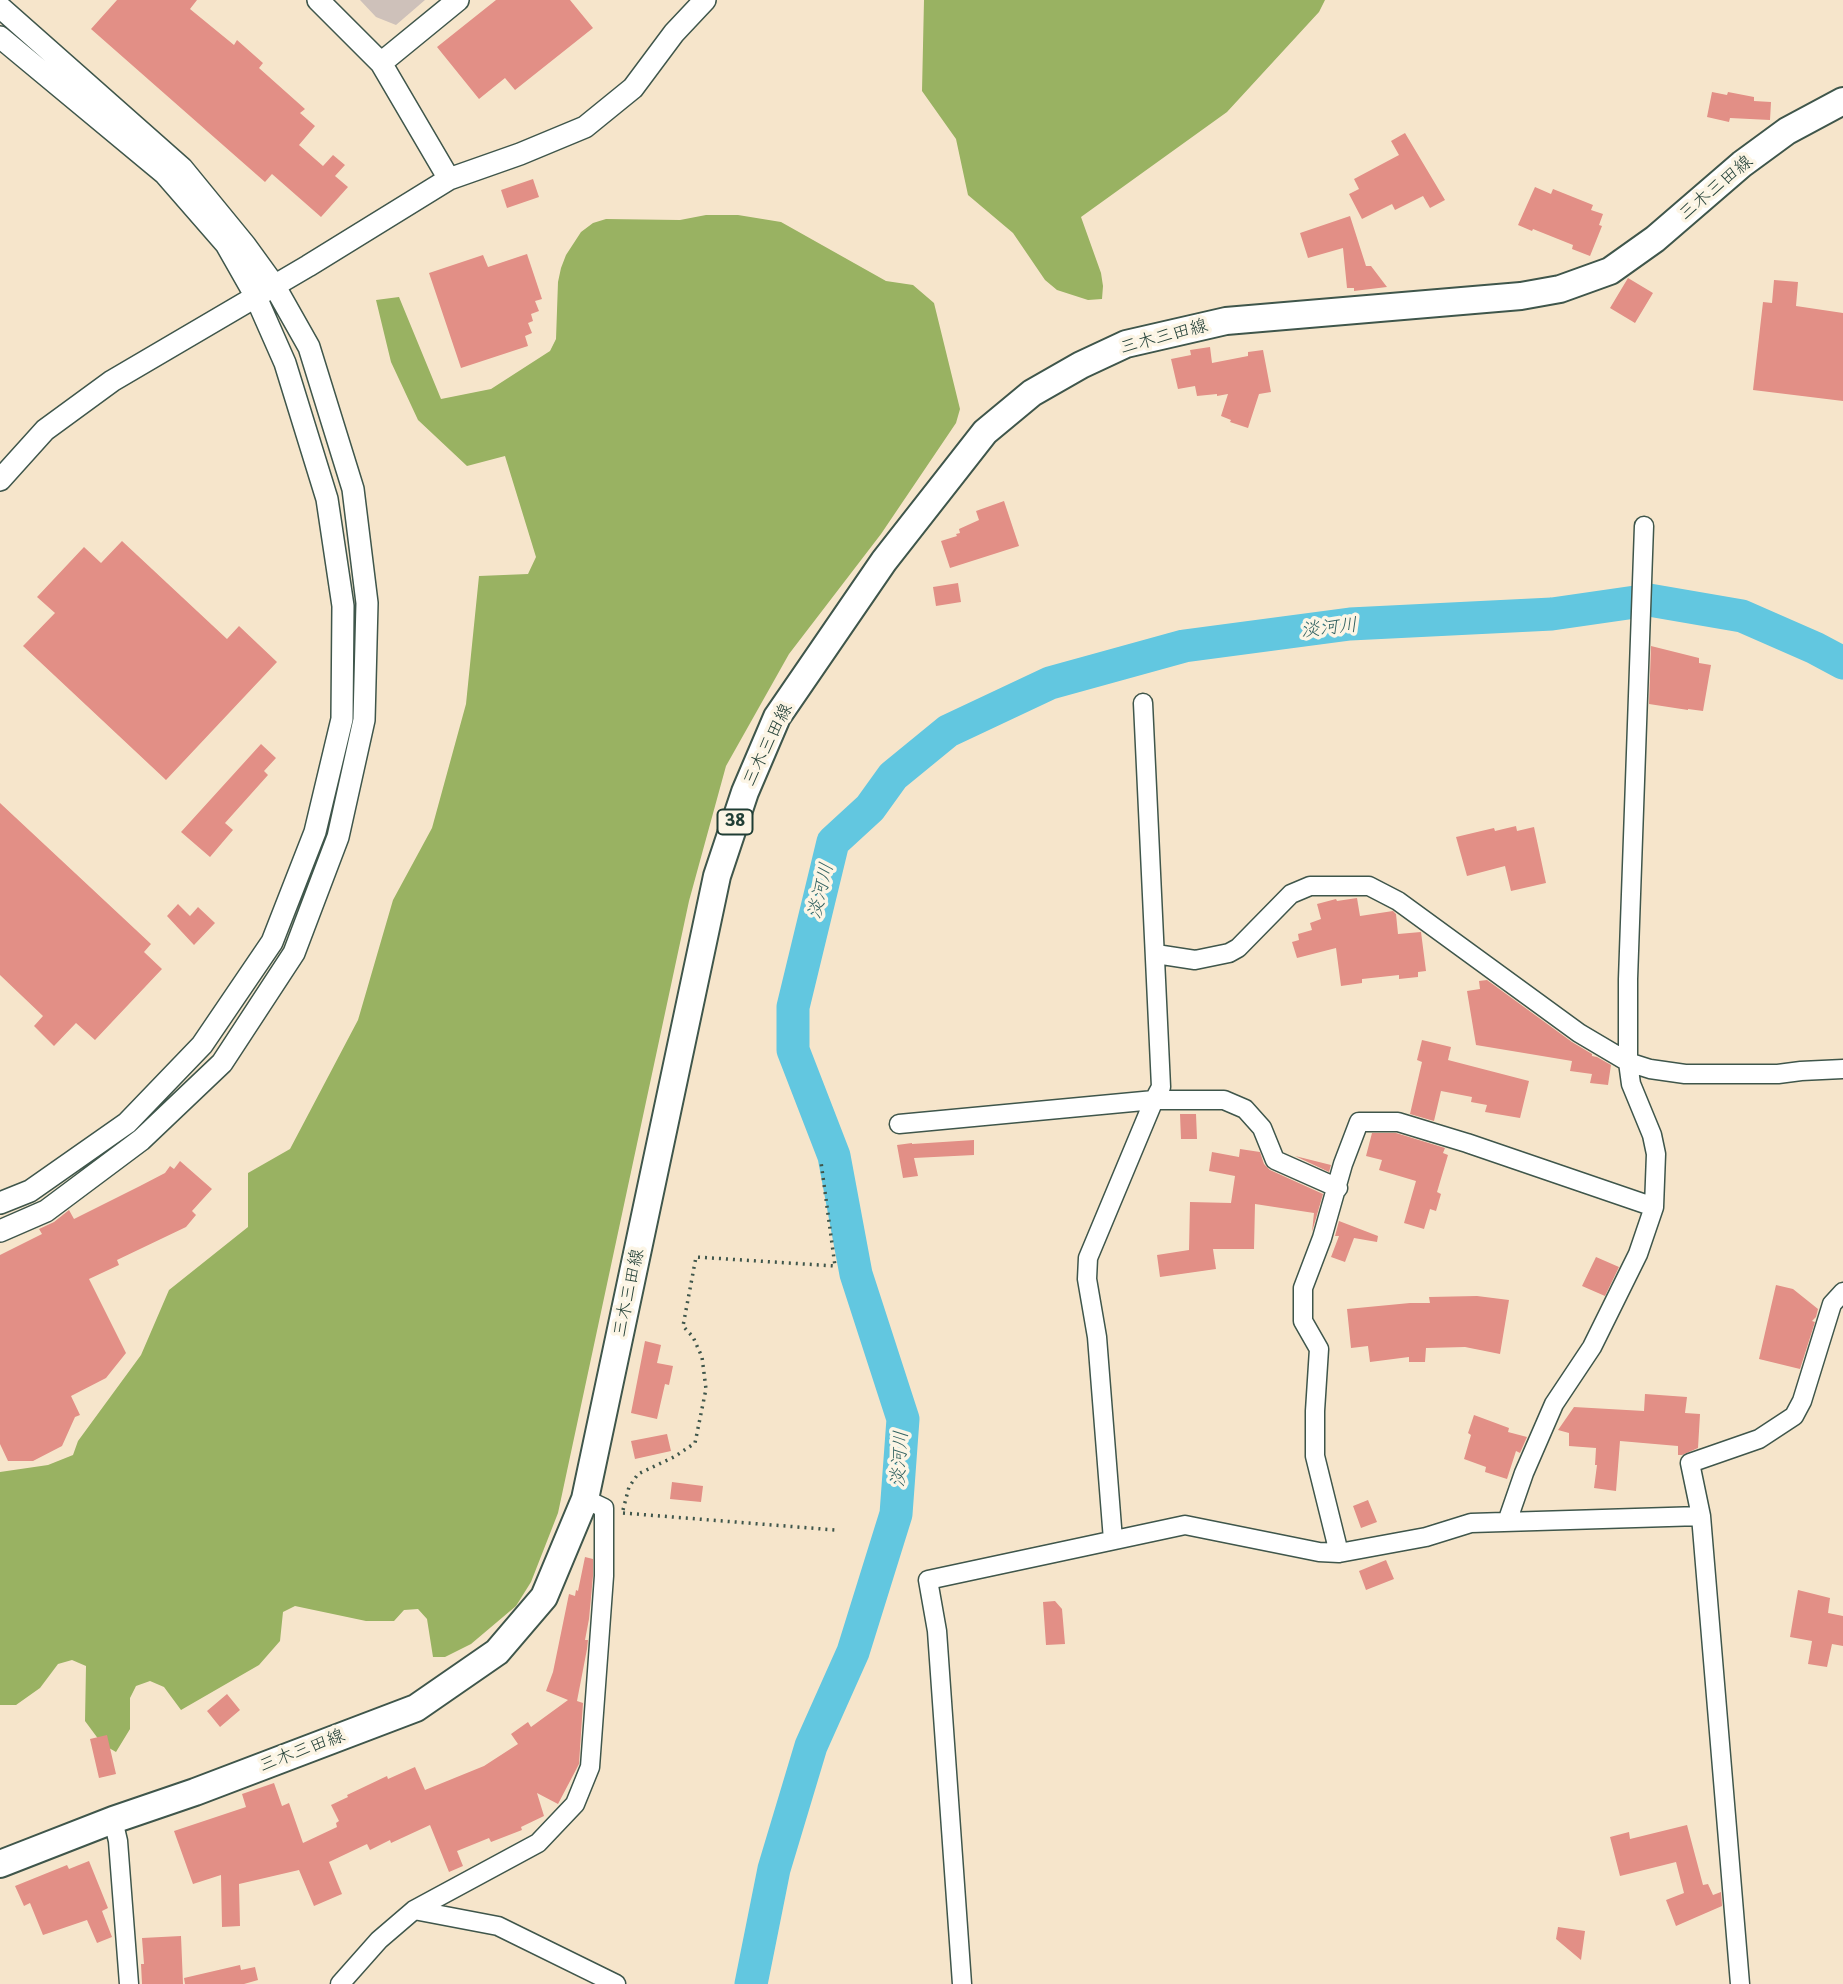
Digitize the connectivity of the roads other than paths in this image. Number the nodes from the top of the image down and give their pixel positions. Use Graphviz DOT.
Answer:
graph roads {
  1 [pos="318,0"];
  2 [pos="458,0"];
  3 [pos="705,0"];
  4 [pos="0,8"];
  5 [pos="0,37"];
  6 [pos="380,63"];
  7 [pos="1843,101"];
  8 [pos="449,178"];
  9 [pos="274,285"];
  10 [pos="255,295"];
  11 [pos="0,480"];
  12 [pos="1644,526"];
  13 [pos="1143,703"];
  14 [pos="1156,954"];
  15 [pos="1628,1062"];
  16 [pos="1843,1069"];
  17 [pos="1154,1100"];
  18 [pos="899,1124"];
  19 [pos="1338,1188"];
  20 [pos="0,1203"];
  21 [pos="1654,1207"];
  22 [pos="0,1231"];
  23 [pos="1843,1292"];
  24 [pos="585,1499"];
  25 [pos="1700,1516"];
  26 [pos="1507,1521"];
  27 [pos="1113,1540"];
  28 [pos="1339,1553"];
  29 [pos="113,1820"];
  30 [pos="0,1864"];
  31 [pos="414,1910"];
  32 [pos="129,1984"];
  33 [pos="340,1984"];
  34 [pos="616,1984"];
  35 [pos="962,1984"];
  36 [pos="1740,1984"];
  1 -- 6 [label="street"];
  2 -- 6 [label="street"];
  3 -- 8 [label="street"];
  4 -- 9 [label="street"];
  5 -- 10 [label="street"];
  6 -- 8 [label="street"];
  7 -- 24 [label="main road, 三木三田線 / 38"];
  8 -- 9 [label="street"];
  9 -- 10 [label="street"];
  9 -- 22 [label="street"];
  10 -- 11 [label="street"];
  10 -- 20 [label="street"];
  12 -- 15 [label="street"];
  13 -- 14 [label="street"];
  14 -- 15 [label="street"];
  14 -- 17 [label="street"];
  15 -- 16 [label="street"];
  15 -- 21 [label="street"];
  17 -- 18 [label="street"];
  17 -- 19 [label="street"];
  17 -- 27 [label="street"];
  19 -- 21 [label="street"];
  19 -- 28 [label="street"];
  21 -- 26 [label="street"];
  23 -- 25 [label="street"];
  24 -- 29 [label="main road, 三木三田線 / 38"];
  24 -- 31 [label="street"];
  25 -- 26 [label="street"];
  25 -- 36 [label="street"];
  26 -- 28 [label="street"];
  27 -- 28 [label="street"];
  27 -- 35 [label="street"];
  29 -- 30 [label="main road, 三木三田線 / 38"];
  29 -- 32 [label="street"];
  31 -- 33 [label="street"];
  31 -- 34 [label="street"];
}
